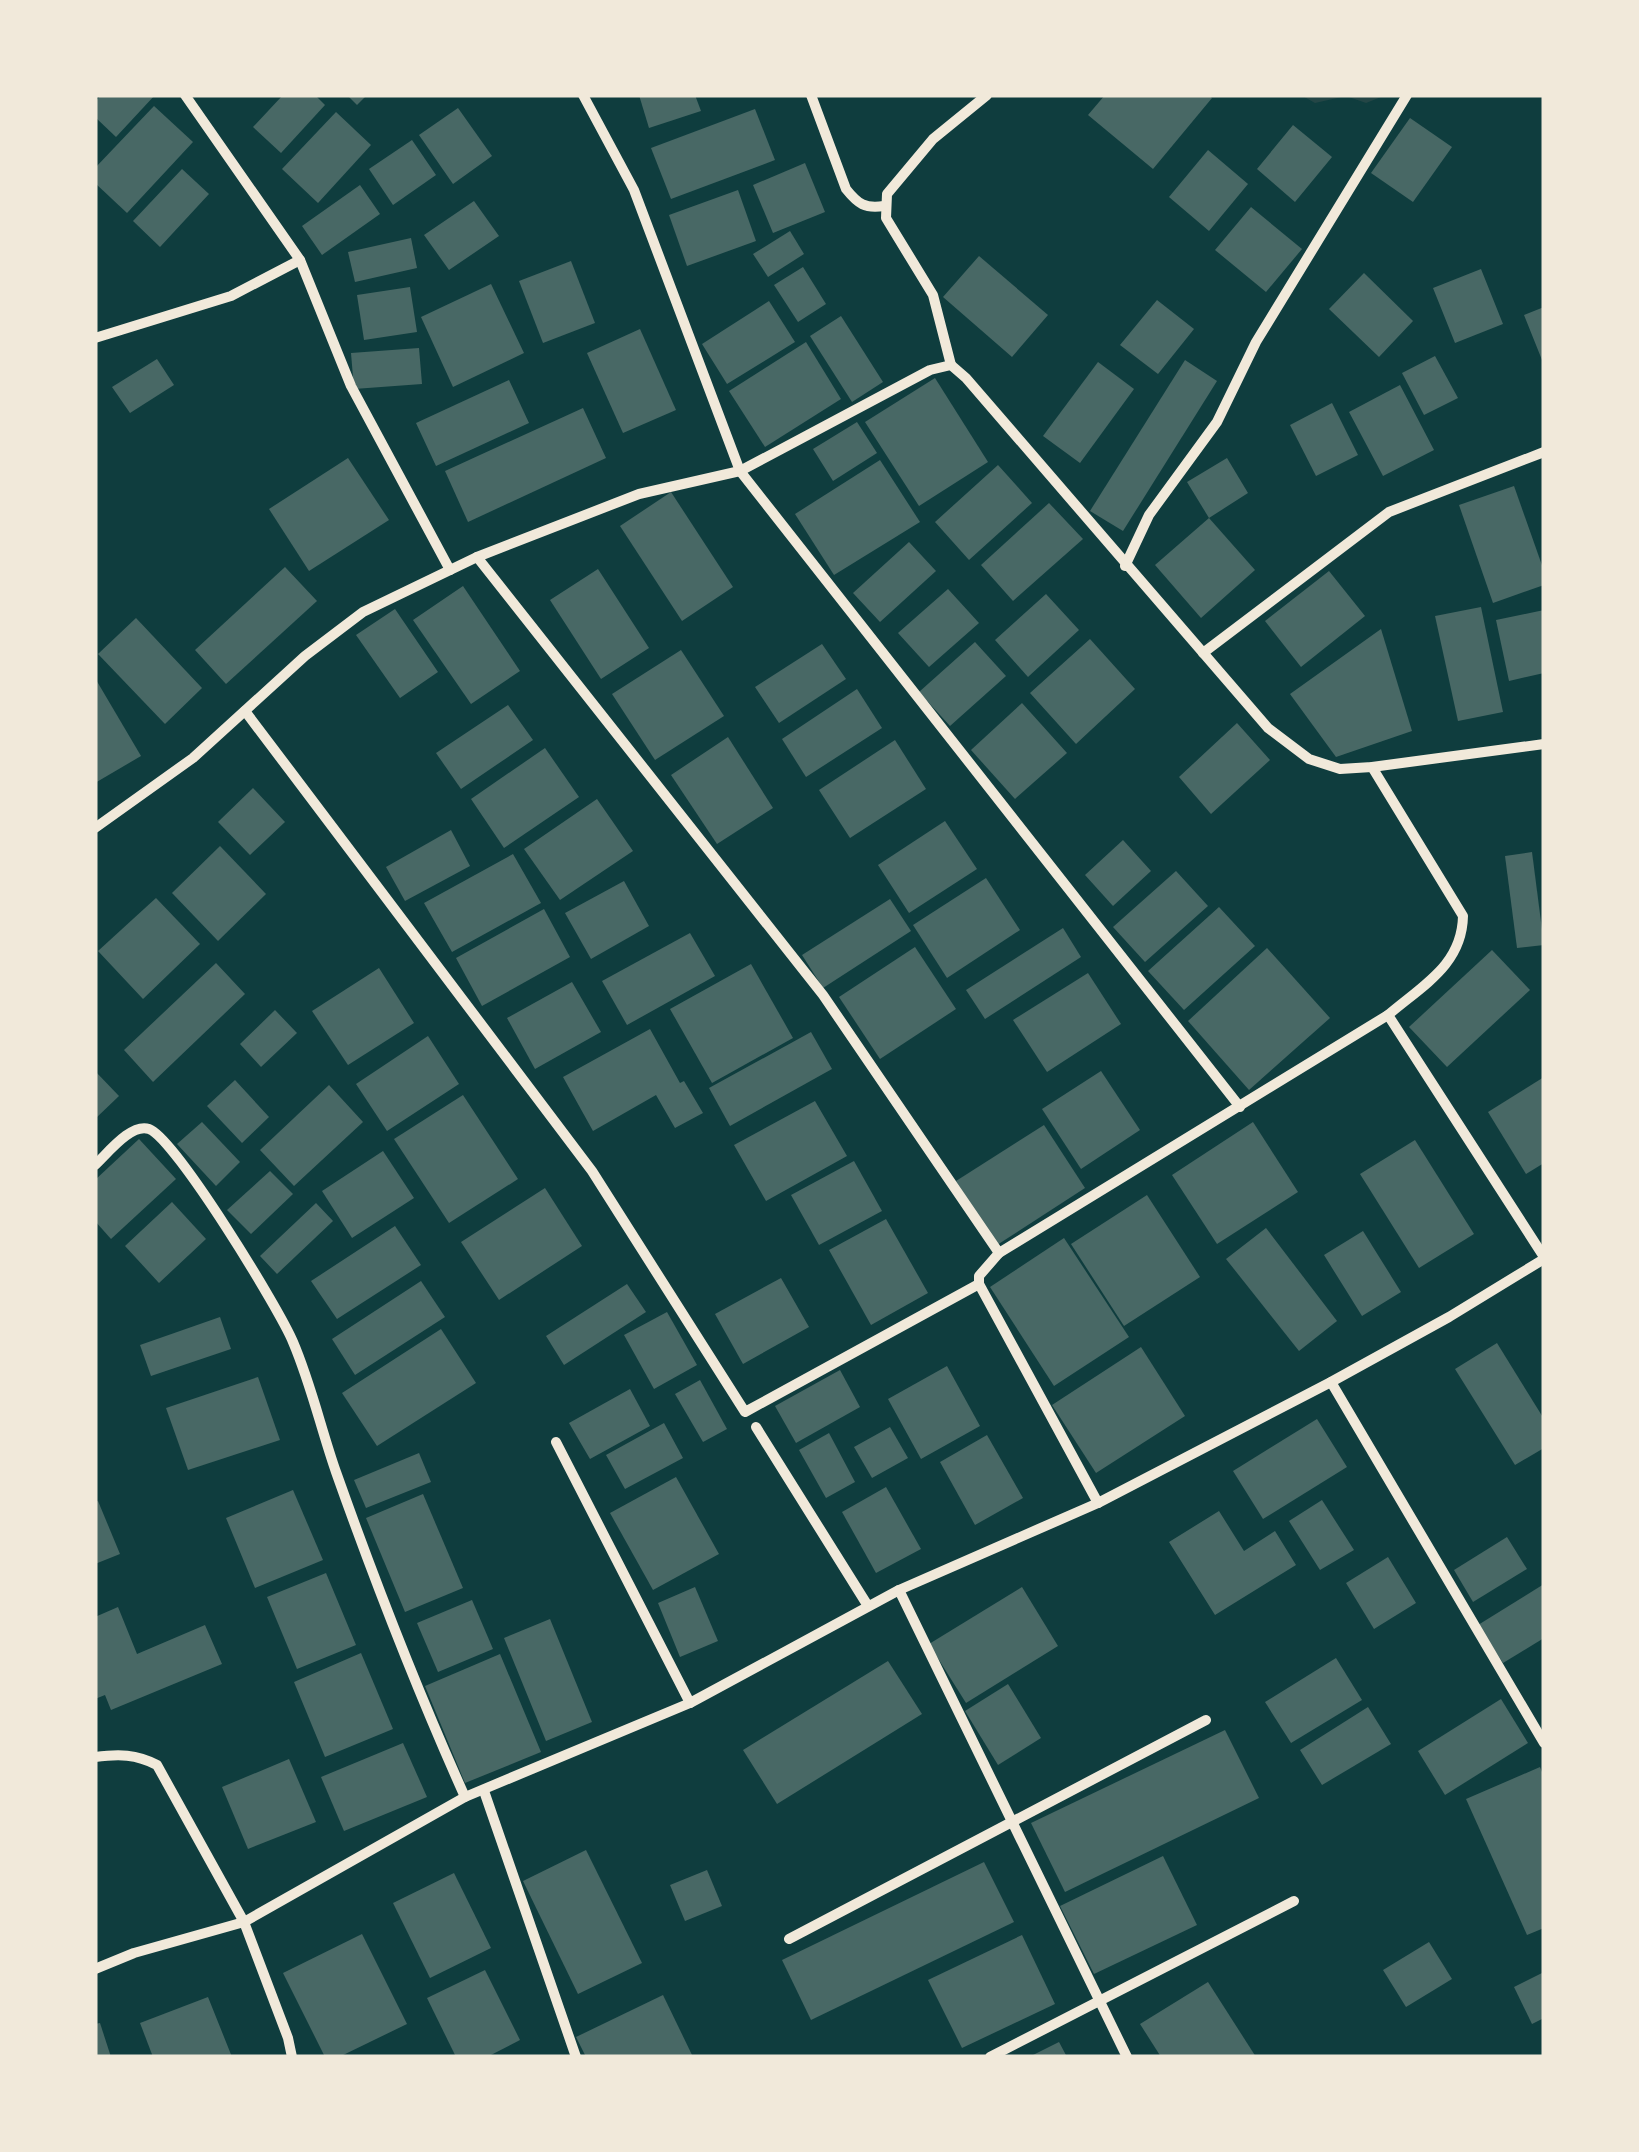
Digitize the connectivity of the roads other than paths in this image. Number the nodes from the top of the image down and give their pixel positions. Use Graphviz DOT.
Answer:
graph roads {
  1 [pos="185,95"];
  2 [pos="583,95"];
  3 [pos="812,95"];
  4 [pos="987,95"];
  5 [pos="1407,95"];
  6 [pos="884,206"];
  7 [pos="300,260"];
  8 [pos="95,338"];
  9 [pos="951,366"];
  10 [pos="1544,452"];
  11 [pos="740,472"];
  12 [pos="477,557"];
  13 [pos="1125,566"];
  14 [pos="450,570"];
  15 [pos="1203,653"];
  16 [pos="244,712"];
  17 [pos="1544,744"];
  18 [pos="1372,767"];
  19 [pos="95,828"];
  20 [pos="1388,1015"];
  21 [pos="1240,1107"];
  22 [pos="95,1165"];
  23 [pos="999,1253"];
  24 [pos="1544,1258"];
  25 [pos="979,1284"];
  26 [pos="1332,1382"];
  27 [pos="756,1426"];
  28 [pos="556,1442"];
  29 [pos="1098,1504"];
  30 [pos="899,1590"];
  31 [pos="868,1606"];
  32 [pos="690,1703"];
  33 [pos="1206,1720"];
  34 [pos="1544,1743"];
  35 [pos="95,1757"];
  36 [pos="484,1790"];
  37 [pos="465,1797"];
  38 [pos="1011,1820"];
  39 [pos="1294,1900"];
  40 [pos="244,1922"];
  41 [pos="789,1939"];
  42 [pos="95,1969"];
  43 [pos="1100,2000"];
  44 [pos="292,2057"];
  45 [pos="576,2057"];
  46 [pos="990,2057"];
  47 [pos="1128,2057"];
  1 -- 7 [label="street"];
  2 -- 11 [label="street"];
  3 -- 6 [label="street"];
  4 -- 6 [label="street"];
  5 -- 13 [label="street"];
  6 -- 9 [label="street"];
  7 -- 8 [label="street"];
  7 -- 14 [label="street"];
  9 -- 11 [label="street"];
  9 -- 13 [label="street"];
  10 -- 15 [label="street"];
  11 -- 12 [label="street"];
  11 -- 21 [label="street"];
  12 -- 14 [label="street"];
  12 -- 23 [label="street"];
  13 -- 15 [label="street"];
  14 -- 16 [label="street"];
  15 -- 18 [label="street"];
  16 -- 19 [label="street"];
  16 -- 25 [label="street"];
  17 -- 18 [label="street"];
  18 -- 20 [label="street"];
  20 -- 21 [label="street"];
  20 -- 24 [label="street"];
  21 -- 23 [label="street"];
  22 -- 37 [label="street"];
  23 -- 25 [label="street"];
  24 -- 26 [label="street"];
  25 -- 29 [label="street"];
  26 -- 29 [label="street"];
  26 -- 34 [label="street"];
  27 -- 31 [label="street"];
  28 -- 32 [label="street"];
  29 -- 30 [label="street"];
  30 -- 31 [label="street"];
  30 -- 38 [label="street"];
  31 -- 32 [label="street"];
  32 -- 36 [label="street"];
  33 -- 38 [label="street"];
  35 -- 40 [label="street"];
  36 -- 37 [label="street"];
  36 -- 45 [label="street"];
  37 -- 40 [label="street"];
  38 -- 41 [label="street"];
  38 -- 43 [label="street"];
  39 -- 43 [label="street"];
  40 -- 42 [label="street"];
  40 -- 44 [label="street"];
  43 -- 46 [label="street"];
  43 -- 47 [label="street"];
}
